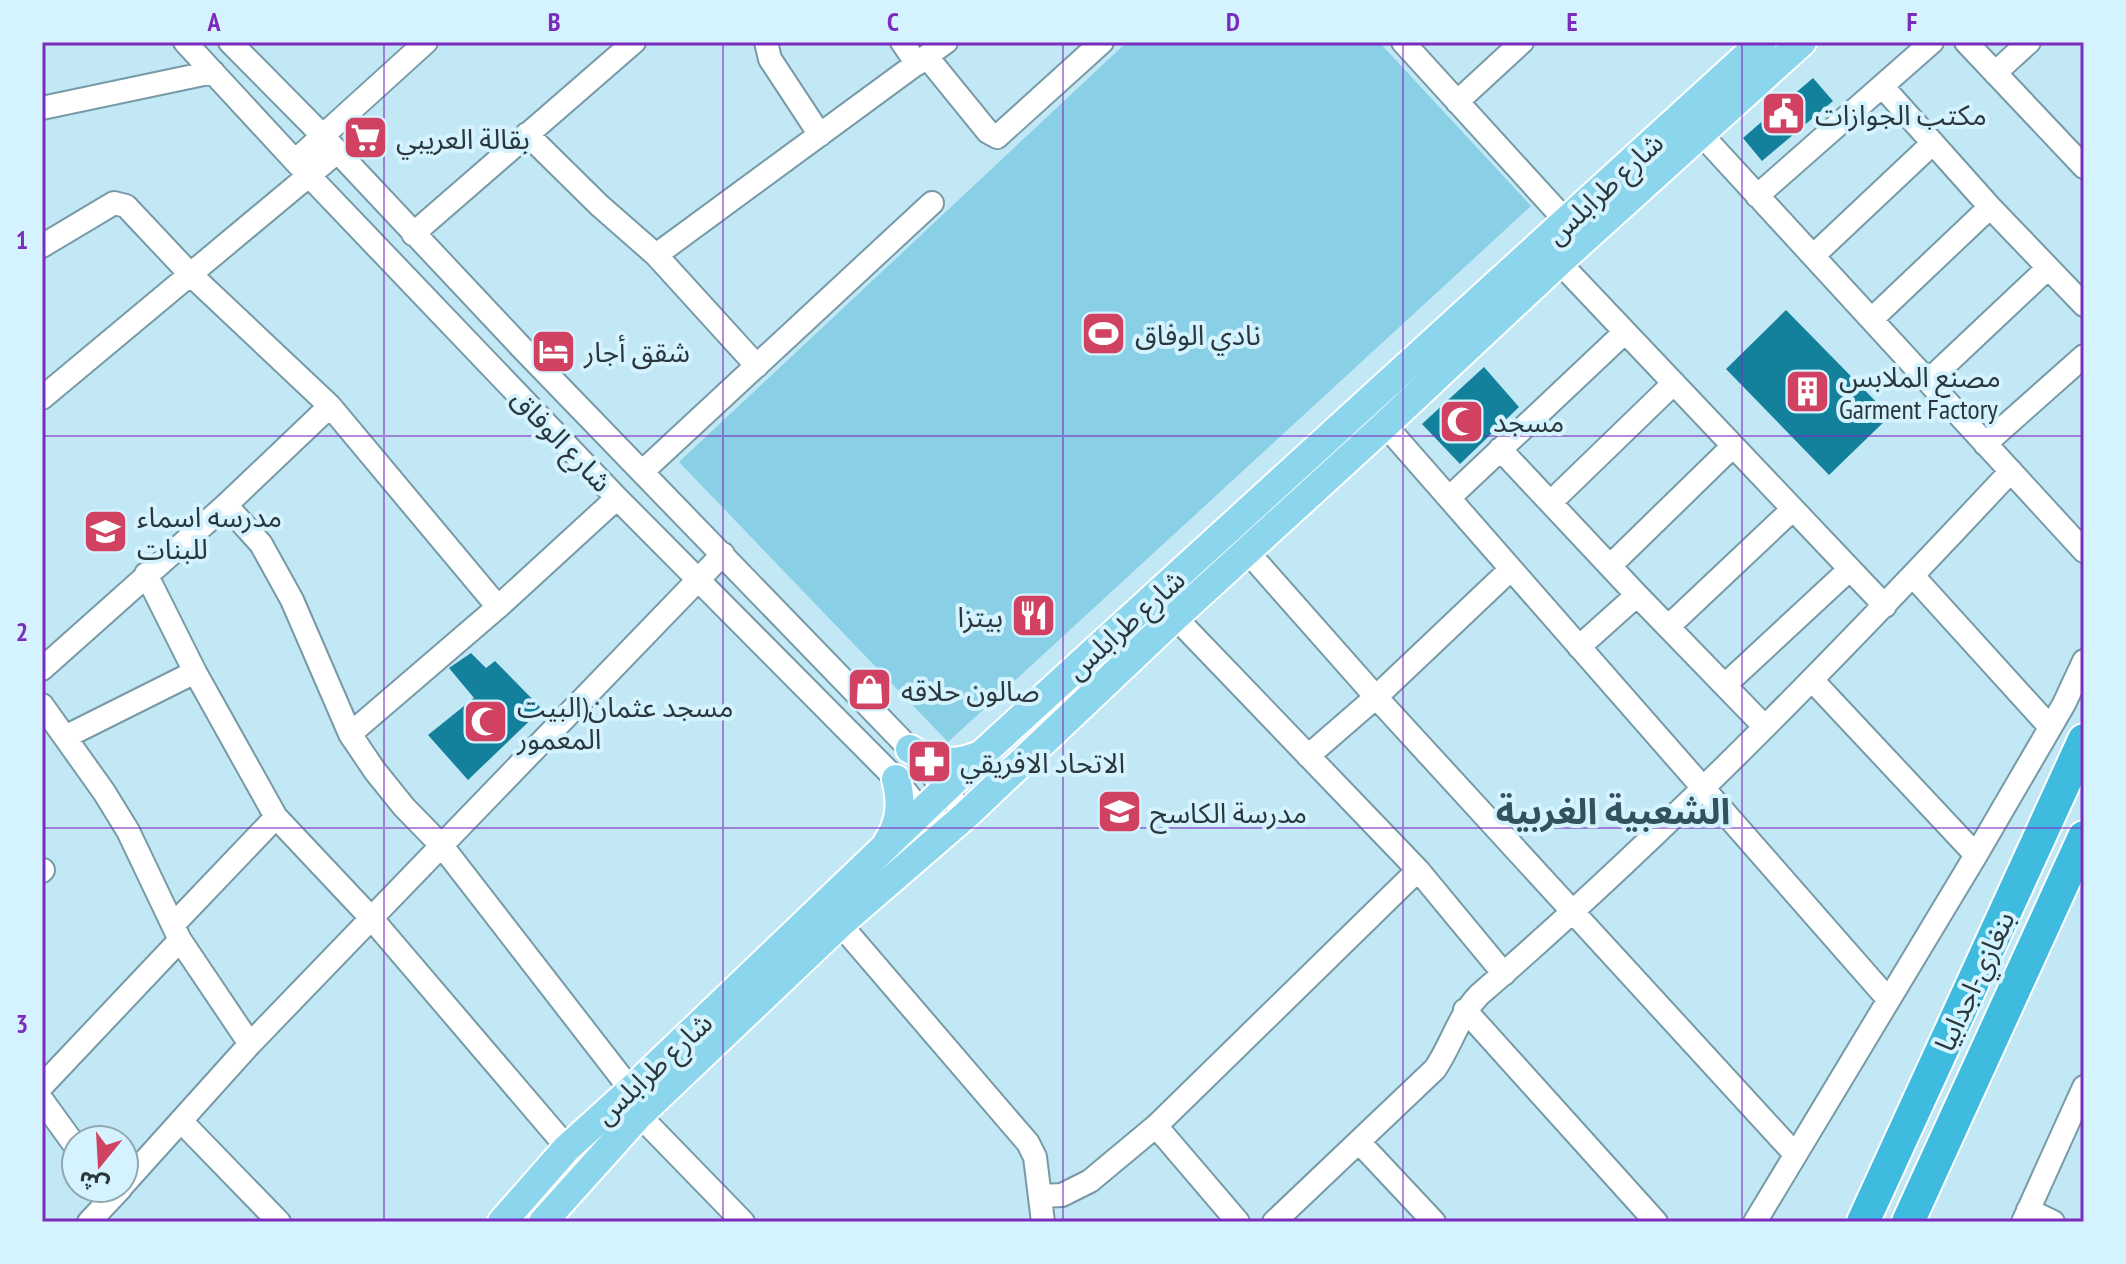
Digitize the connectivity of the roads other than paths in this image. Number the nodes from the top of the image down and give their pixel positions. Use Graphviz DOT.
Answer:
graph roads {
  1 [pos="185,42"];
  2 [pos="230,42"];
  3 [pos="426,42"];
  4 [pos="634,42"];
  5 [pos="766,42"];
  6 [pos="902,42"];
  7 [pos="946,42"];
  8 [pos="1102,42"];
  9 [pos="1403,42"];
  10 [pos="1522,42"];
  11 [pos="1762,42"];
  12 [pos="1802,42"];
  13 [pos="1932,42"];
  14 [pos="1966,42"];
  15 [pos="2029,42"];
  16 [pos="922,60"];
  17 [pos="213,72"];
  18 [pos="1995,73"];
  19 [pos="1882,86"];
  20 [pos="1457,102"];
  21 [pos="42,108"];
  22 [pos="321,134"];
  23 [pos="527,134"];
  24 [pos="1701,134"];
  25 [pos="820,135"];
  26 [pos="1933,143"];
  27 [pos="337,152"];
  28 [pos="2084,167"];
  29 [pos="302,168"];
  30 [pos="1757,196"];
  31 [pos="932,203"];
  32 [pos="1990,207"];
  33 [pos="1575,231"];
  34 [pos="413,234"];
  35 [pos="42,246"];
  36 [pos="656,255"];
  37 [pos="1813,256"];
  38 [pos="1559,262"];
  39 [pos="2048,268"];
  40 [pos="190,274"];
  41 [pos="2084,305"];
  42 [pos="1872,319"];
  43 [pos="1625,332"];
  44 [pos="2084,356"];
  45 [pos="757,366"];
  46 [pos="1928,381"];
  47 [pos="1674,383"];
  48 [pos="42,398"];
  49 [pos="330,406"];
  50 [pos="1385,425"];
  51 [pos="1985,444"];
  52 [pos="1733,446"];
  53 [pos="1500,449"];
  54 [pos="2011,471"];
  55 [pos="642,472"];
  56 [pos="617,498"];
  57 [pos="1449,498"];
  58 [pos="1551,502"];
  59 [pos="226,505"];
  60 [pos="1793,509"];
  61 [pos="1247,551"];
  62 [pos="2084,551"];
  63 [pos="723,554"];
  64 [pos="1611,565"];
  65 [pos="1511,569"];
  66 [pos="1850,569"];
  67 [pos="146,574"];
  68 [pos="1913,576"];
  69 [pos="699,581"];
  70 [pos="1637,595"];
  71 [pos="1885,606"];
  72 [pos="498,607"];
  73 [pos="1175,617"];
  74 [pos="1669,626"];
  75 [pos="1579,647"];
  76 [pos="2084,661"];
  77 [pos="42,669"];
  78 [pos="195,672"];
  79 [pos="1813,681"];
  80 [pos="1725,685"];
  81 [pos="1376,697"];
  82 [pos="42,705"];
  83 [pos="1765,727"];
  84 [pos="2050,727"];
  85 [pos="350,734"];
  86 [pos="65,737"];
  87 [pos="2084,740"];
  88 [pos="910,749"];
  89 [pos="983,753"];
  90 [pos="1308,756"];
  91 [pos="896,779"];
  92 [pos="1705,789"];
  93 [pos="945,790"];
  94 [pos="923,813"];
  95 [pos="966,815"];
  96 [pos="276,817"];
  97 [pos="940,836"];
  98 [pos="2084,837"];
  99 [pos="442,846"];
  100 [pos="884,847"];
  101 [pos="1976,855"];
  102 [pos="1418,870"];
  103 [pos="1573,910"];
  104 [pos="372,919"];
  105 [pos="840,924"];
  106 [pos="177,932"];
  107 [pos="1504,974"];
  108 [pos="1888,999"];
  109 [pos="1465,1010"];
  110 [pos="250,1044"];
  111 [pos="42,1086"];
  112 [pos="2084,1087"];
  113 [pos="42,1100"];
  114 [pos="635,1102"];
  115 [pos="181,1121"];
  116 [pos="60,1125"];
  117 [pos="1156,1126"];
  118 [pos="1359,1142"];
  119 [pos="566,1149"];
  120 [pos="1794,1153"];
  121 [pos="140,1164"];
  122 [pos="588,1172"];
  123 [pos="1778,1184"];
  124 [pos="104,1204"];
  125 [pos="1044,1214"];
  126 [pos="2025,1216"];
  127 [pos="89,1222"];
  128 [pos="279,1222"];
  129 [pos="502,1222"];
  130 [pos="543,1222"];
  131 [pos="743,1222"];
  132 [pos="1238,1222"];
  133 [pos="1274,1222"];
  134 [pos="1434,1222"];
  135 [pos="1656,1222"];
  136 [pos="1755,1222"];
  137 [pos="1777,1222"];
  138 [pos="1863,1222"];
  139 [pos="1908,1222"];
  140 [pos="2053,1222"];
  1 -- 17 [label="street, شارع الوفاق"];
  2 -- 22 [label="street, شارع الوفاق"];
  3 -- 22 [label="street"];
  4 -- 23 [label="street"];
  5 -- 25 [label="street"];
  6 -- 16 [label="street"];
  7 -- 16 [label="street"];
  8 -- 16 [label="street"];
  9 -- 20 [label="street"];
  10 -- 20 [label="street"];
  11 -- 33 [label="main road, شارع طرابلس"];
  12 -- 24 [label="main road, شارع طرابلس"];
  13 -- 19 [label="street"];
  14 -- 18 [label="street"];
  15 -- 18 [label="street"];
  16 -- 25 [label="street"];
  17 -- 21 [label="street"];
  17 -- 29 [label="street, شارع الوفاق"];
  18 -- 28 [label="street"];
  19 -- 26 [label="street"];
  19 -- 30 [label="street"];
  20 -- 33 [label="street"];
  22 -- 27 [label="street, شارع الوفاق"];
  22 -- 29 [label="street"];
  23 -- 34 [label="street"];
  23 -- 36 [label="street"];
  24 -- 30 [label="street"];
  24 -- 33 [label="main road, شارع طرابلس"];
  25 -- 36 [label="street"];
  26 -- 32 [label="street"];
  26 -- 37 [label="street"];
  27 -- 29 [label="street"];
  27 -- 34 [label="street, شارع الوفاق"];
  29 -- 40 [label="street"];
  29 -- 56 [label="street, شارع الوفاق"];
  30 -- 37 [label="street"];
  31 -- 45 [label="street"];
  32 -- 39 [label="street"];
  32 -- 42 [label="street"];
  33 -- 38 [label="main road, شارع طرابلس"];
  33 -- 89 [label="main road, شارع طرابلس"];
  34 -- 55 [label="street, شارع الوفاق"];
  35 -- 40 [label="street"];
  36 -- 45 [label="street"];
  37 -- 42 [label="street"];
  38 -- 43 [label="street"];
  38 -- 50 [label="main road, شارع طرابلس"];
  39 -- 41 [label="street"];
  39 -- 46 [label="street"];
  40 -- 48 [label="street"];
  40 -- 49 [label="street"];
  42 -- 46 [label="street"];
  43 -- 47 [label="street"];
  43 -- 53 [label="street"];
  44 -- 51 [label="street"];
  45 -- 55 [label="street"];
  46 -- 51 [label="street"];
  47 -- 52 [label="street"];
  47 -- 58 [label="street"];
  49 -- 59 [label="street"];
  49 -- 72 [label="street"];
  50 -- 57 [label="street"];
  50 -- 61 [label="main road, شارع طرابلس"];
  51 -- 54 [label="street"];
  52 -- 60 [label="street"];
  52 -- 64 [label="street"];
  53 -- 57 [label="street"];
  53 -- 58 [label="street"];
  54 -- 62 [label="street"];
  54 -- 68 [label="street"];
  55 -- 63 [label="street, شارع الوفاق"];
  56 -- 69 [label="street, شارع الوفاق"];
  56 -- 72 [label="street"];
  57 -- 65 [label="street"];
  58 -- 64 [label="street"];
  59 -- 67 [label="street"];
  59 -- 85 [label="street"];
  60 -- 66 [label="street"];
  60 -- 74 [label="street"];
  61 -- 73 [label="main road, شارع طرابلس"];
  61 -- 81 [label="street"];
  63 -- 69 [label="street"];
  63 -- 88 [label="street, شارع الوفاق"];
  64 -- 70 [label="street"];
  65 -- 75 [label="street"];
  65 -- 81 [label="street"];
  66 -- 71 [label="street"];
  66 -- 80 [label="street"];
  67 -- 77 [label="street"];
  67 -- 78 [label="street"];
  68 -- 71 [label="street"];
  68 -- 84 [label="street"];
  69 -- 91 [label="street, شارع الوفاق"];
  69 -- 99 [label="street"];
  70 -- 74 [label="street"];
  70 -- 75 [label="street"];
  71 -- 79 [label="street"];
  72 -- 85 [label="street"];
  73 -- 90 [label="street"];
  73 -- 95 [label="main road, شارع طرابلس"];
  74 -- 80 [label="street"];
  75 -- 92 [label="street"];
  76 -- 84 [label="street"];
  78 -- 86 [label="street"];
  78 -- 96 [label="street"];
  79 -- 83 [label="street"];
  79 -- 101 [label="street"];
  80 -- 83 [label="street"];
  81 -- 90 [label="street"];
  81 -- 103 [label="street"];
  82 -- 86 [label="street"];
  83 -- 92 [label="street"];
  84 -- 101 [label="street"];
  85 -- 99 [label="street"];
  86 -- 106 [label="street"];
  87 -- 138 [label="highway, بنغازي-اجدابيا"];
  88 -- 89 [label="main road"];
  88 -- 93 [label="street, شارع الوفاق"];
  89 -- 93 [label="main road, شارع طرابلس"];
  90 -- 102 [label="street"];
  91 -- 94 [label="street, شارع الوفاق"];
  91 -- 100 [label="main road"];
  92 -- 103 [label="street"];
  92 -- 108 [label="street"];
  93 -- 94 [label="main road, شارع طرابلس"];
  93 -- 95 [label="street, شارع الوفاق"];
  94 -- 97 [label="street, شارع الوفاق"];
  94 -- 100 [label="main road, شارع طرابلس"];
  95 -- 97 [label="main road, شارع طرابلس"];
  96 -- 104 [label="street"];
  96 -- 106 [label="street"];
  97 -- 105 [label="main road, شارع طرابلس"];
  98 -- 139 [label="highway, بنغازي-اجدابيا"];
  99 -- 104 [label="street"];
  99 -- 114 [label="street"];
  100 -- 114 [label="main road, شارع طرابلس"];
  101 -- 108 [label="street"];
  102 -- 107 [label="street"];
  102 -- 117 [label="street"];
  103 -- 107 [label="street"];
  103 -- 120 [label="street"];
  104 -- 110 [label="street"];
  104 -- 119 [label="street"];
  105 -- 114 [label="main road, شارع طرابلس"];
  105 -- 125 [label="street"];
  106 -- 110 [label="street"];
  106 -- 111 [label="street"];
  107 -- 109 [label="street"];
  108 -- 120 [label="street"];
  109 -- 118 [label="street"];
  109 -- 135 [label="street"];
  110 -- 115 [label="street"];
  112 -- 126 [label="street"];
  113 -- 116 [label="street"];
  114 -- 119 [label="main road, شارع طرابلس"];
  114 -- 122 [label="main road, شارع طرابلس"];
  114 -- 131 [label="street"];
  115 -- 121 [label="street"];
  115 -- 128 [label="street"];
  117 -- 125 [label="street"];
  117 -- 132 [label="street"];
  118 -- 133 [label="street"];
  118 -- 134 [label="street"];
  119 -- 122 [label="street"];
  119 -- 129 [label="main road, شارع طرابلس"];
  120 -- 123 [label="street"];
  122 -- 130 [label="main road, شارع طرابلس"];
  123 -- 136 [label="street"];
  123 -- 137 [label="street"];
  124 -- 127 [label="street"];
  126 -- 140 [label="street"];
}
